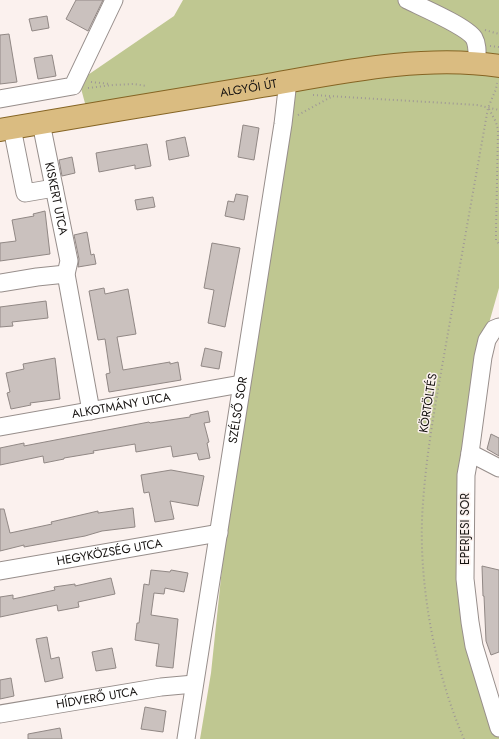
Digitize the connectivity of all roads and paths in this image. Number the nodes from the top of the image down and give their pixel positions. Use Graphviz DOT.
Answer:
graph roads {
  1 [pos="114,0"];
  2 [pos="407,0"];
  3 [pos="477,62"];
  4 [pos="498,71"];
  5 [pos="288,81"];
  6 [pos="74,83"];
  7 [pos="0,99"];
  8 [pos="488,108"];
  9 [pos="499,110"];
  10 [pos="41,123"];
  11 [pos="283,124"];
  12 [pos="6,129"];
  13 [pos="54,188"];
  14 [pos="499,244"];
  15 [pos="66,274"];
  16 [pos="0,283"];
  17 [pos="497,328"];
  18 [pos="242,384"];
  19 [pos="91,411"];
  20 [pos="0,427"];
  21 [pos="470,453"];
  22 [pos="499,468"];
  23 [pos="218,533"];
  24 [pos="0,571"];
  25 [pos="194,684"];
  26 [pos="0,714"];
  27 [pos="499,728"];
  28 [pos="186,739"];
  29 [pos="464,739"];
  1 -- 6 [label="street"];
  2 -- 3 [label="street"];
  3 -- 4 [label="main road, ALGYŐI ÚT"];
  3 -- 5 [label="main road, ALGYŐI ÚT"];
  4 -- 8 [label="path, KÖRTÖLTÉS"];
  5 -- 10 [label="main road, ALGYŐI ÚT"];
  5 -- 11 [label="street, SZÉLSŐ SOR"];
  6 -- 6 [label="path"];
  6 -- 7 [label="street"];
  8 -- 9 [label="path"];
  8 -- 11 [label="path"];
  8 -- 14 [label="path"];
  8 -- 29 [label="path, KÖRTÖLTÉS"];
  10 -- 12 [label="main road, ALGYŐI ÚT"];
  10 -- 13 [label="street, KISKERT UTCA"];
  11 -- 18 [label="street, SZÉLSŐ SOR"];
  12 -- 13 [label="street"];
  13 -- 15 [label="street, KISKERT UTCA"];
  15 -- 16 [label="street"];
  15 -- 19 [label="street, KISKERT UTCA"];
  17 -- 21 [label="street, EPERJESI SOR"];
  18 -- 19 [label="street, ALKOTMÁNY UTCA"];
  18 -- 23 [label="street, SZÉLSŐ SOR"];
  19 -- 20 [label="street, ALKOTMÁNY UTCA"];
  21 -- 22 [label="street"];
  21 -- 27 [label="street, EPERJESI SOR"];
  23 -- 24 [label="street, HEGYKÖZSÉG UTCA"];
  23 -- 25 [label="street, SZÉLSŐ SOR"];
  25 -- 26 [label="street, HÍDVERŐ UTCA"];
  25 -- 28 [label="street, SZÉLSŐ SOR"];
}
